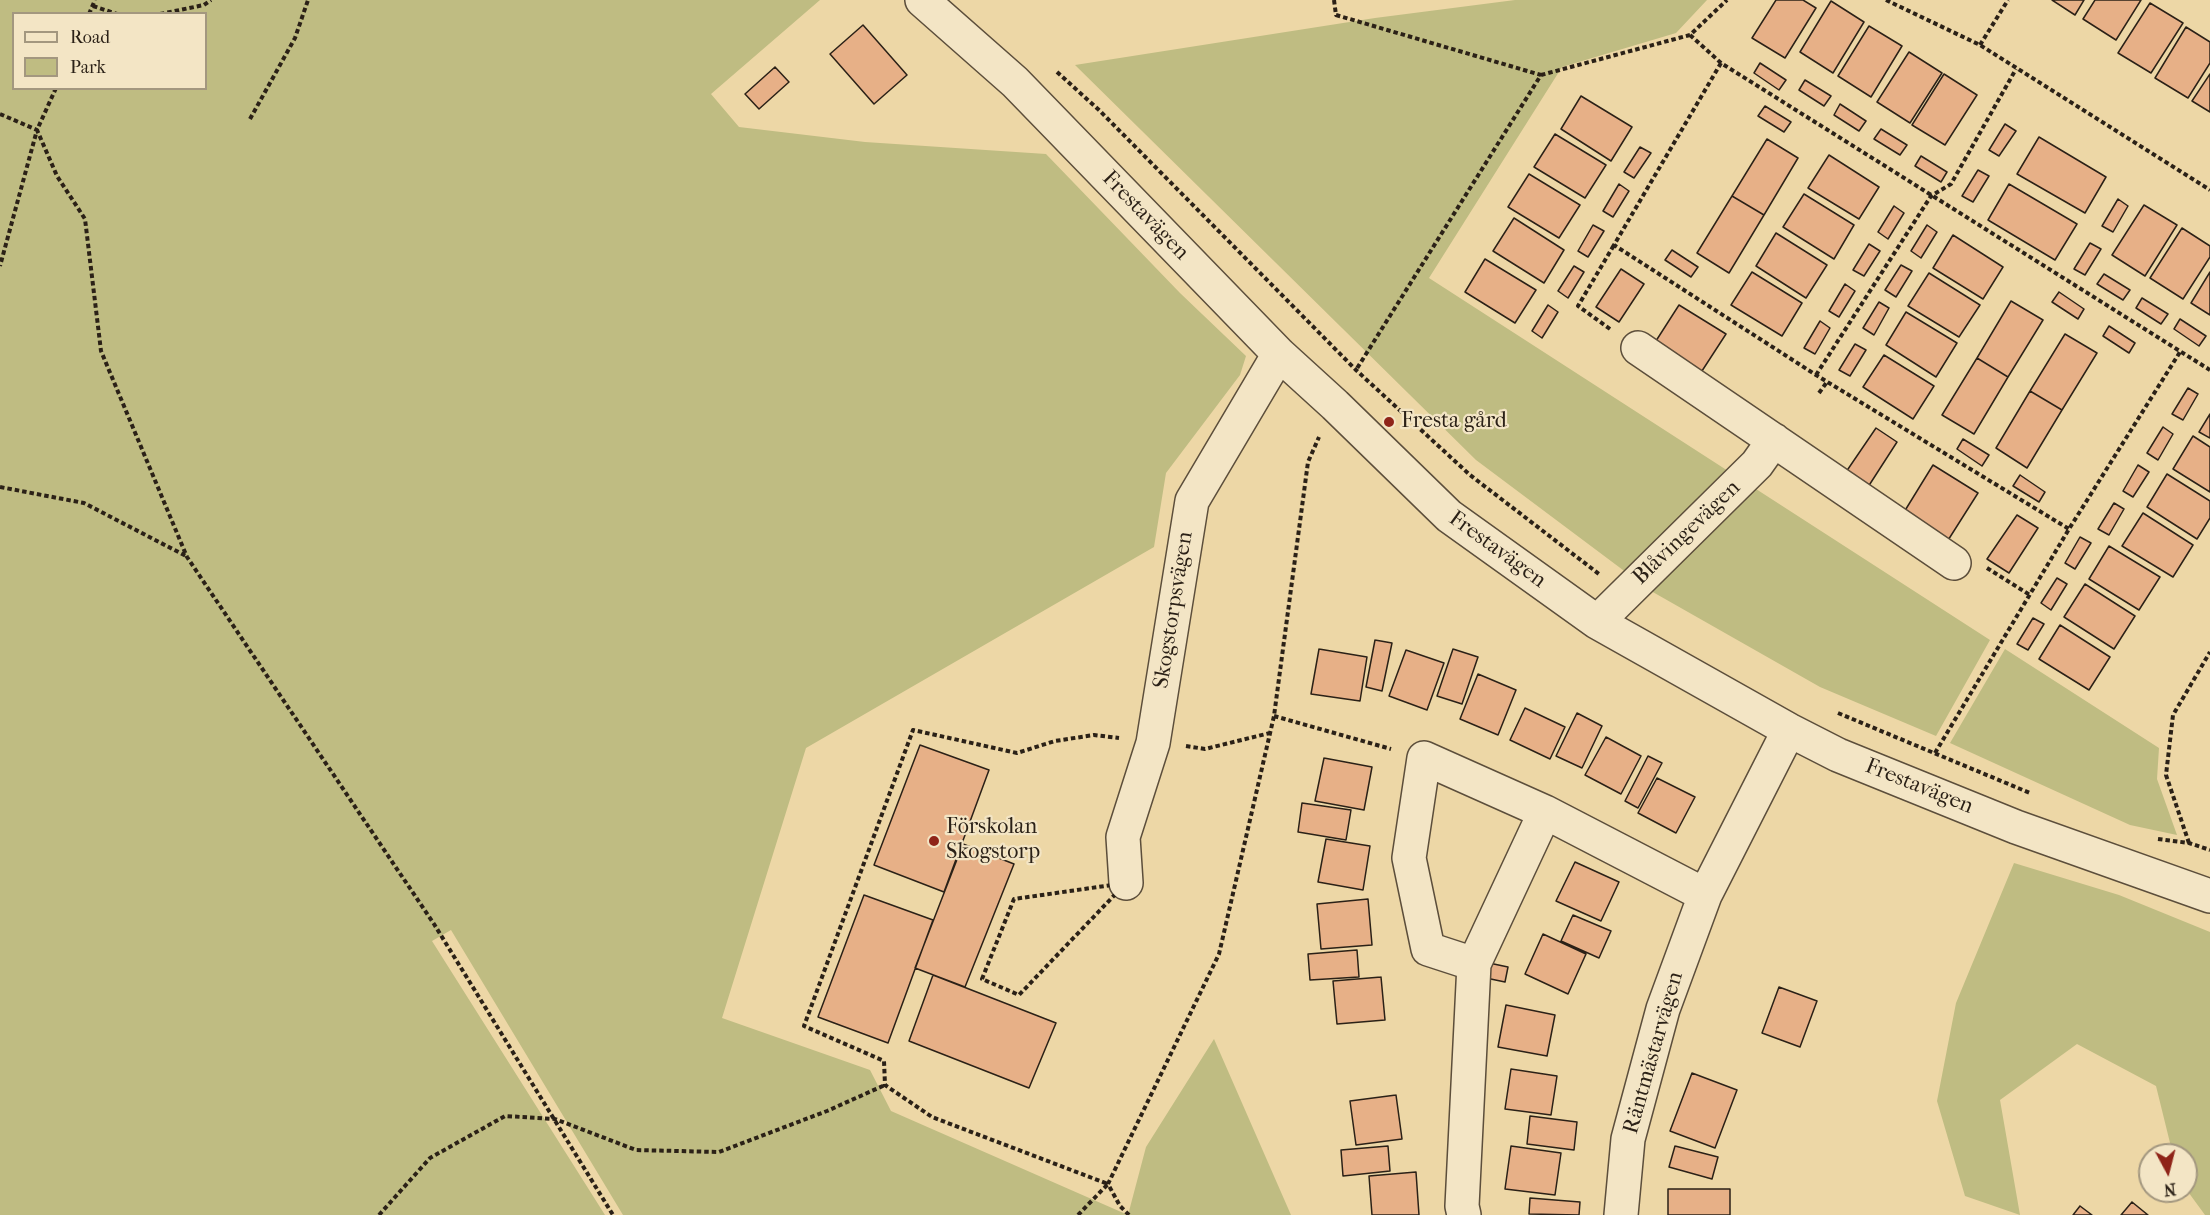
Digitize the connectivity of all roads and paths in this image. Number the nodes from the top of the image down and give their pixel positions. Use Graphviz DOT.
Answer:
graph roads {
  1 [pos="95,0"];
  2 [pos="211,0"];
  3 [pos="308,0"];
  4 [pos="922,0"];
  5 [pos="1334,0"];
  6 [pos="1727,0"];
  7 [pos="1886,0"];
  8 [pos="2008,0"];
  9 [pos="93,6"];
  10 [pos="90,12"];
  11 [pos="111,12"];
  12 [pos="170,12"];
  13 [pos="1690,35"];
  14 [pos="1980,45"];
  15 [pos="1721,63"];
  16 [pos="2016,69"];
  17 [pos="1055,70"];
  18 [pos="1541,75"];
  19 [pos="55,90"];
  20 [pos="0,114"];
  21 [pos="250,119"];
  22 [pos="37,130"];
  23 [pos="2210,190"];
  24 [pos="1931,196"];
  25 [pos="1614,244"];
  26 [pos="0,266"];
  27 [pos="1638,348"];
  28 [pos="2180,352"];
  29 [pos="1279,354"];
  30 [pos="1356,370"];
  31 [pos="2210,370"];
  32 [pos="1816,375"];
  33 [pos="1827,381"];
  34 [pos="1818,393"];
  35 [pos="1335,405"];
  36 [pos="1774,440"];
  37 [pos="0,487"];
  38 [pos="2070,530"];
  39 [pos="187,557"];
  40 [pos="1954,563"];
  41 [pos="1625,593"];
  42 [pos="2030,595"];
  43 [pos="1597,622"];
  44 [pos="2210,652"];
  45 [pos="1833,711"];
  46 [pos="1274,716"];
  47 [pos="1789,730"];
  48 [pos="1270,733"];
  49 [pos="1153,742"];
  50 [pos="1935,753"];
  51 [pos="1424,758"];
  52 [pos="2033,794"];
  53 [pos="1545,812"];
  54 [pos="2155,839"];
  55 [pos="2189,843"];
  56 [pos="2210,850"];
  57 [pos="1126,883"];
  58 [pos="1705,895"];
  59 [pos="2210,896"];
  60 [pos="1474,964"];
  61 [pos="885,1084"];
  62 [pos="555,1119"];
  63 [pos="1108,1184"];
  64 [pos="379,1215"];
  65 [pos="614,1215"];
  66 [pos="1078,1215"];
  67 [pos="1129,1215"];
  68 [pos="1464,1215"];
  69 [pos="1621,1215"];
  1 -- 9 [label="path"];
  2 -- 12 [label="path"];
  3 -- 21 [label="path"];
  4 -- 29 [label="street, Frestavägen"];
  5 -- 18 [label="path"];
  6 -- 13 [label="path"];
  7 -- 14 [label="path"];
  8 -- 14 [label="path"];
  9 -- 10 [label="path"];
  9 -- 11 [label="path"];
  13 -- 15 [label="path"];
  13 -- 18 [label="path"];
  14 -- 16 [label="path"];
  15 -- 24 [label="path"];
  15 -- 25 [label="path"];
  16 -- 23 [label="path"];
  16 -- 24 [label="path"];
  17 -- 30 [label="path"];
  18 -- 30 [label="path"];
  19 -- 22 [label="path"];
  20 -- 22 [label="path"];
  22 -- 26 [label="path"];
  22 -- 39 [label="path"];
  24 -- 28 [label="path"];
  24 -- 32 [label="path"];
  25 -- 27 [label="path"];
  25 -- 32 [label="path"];
  27 -- 36 [label="street"];
  28 -- 31 [label="path"];
  28 -- 38 [label="path"];
  29 -- 35 [label="street, Frestavägen"];
  29 -- 49 [label="street, Skogstorpsvägen"];
  30 -- 35 [label="path"];
  30 -- 41 [label="path"];
  32 -- 33 [label="path"];
  33 -- 34 [label="path"];
  33 -- 38 [label="path"];
  35 -- 43 [label="street, Frestavägen"];
  35 -- 46 [label="path"];
  36 -- 40 [label="street"];
  36 -- 41 [label="street, Blåvingevägen"];
  37 -- 39 [label="path"];
  38 -- 42 [label="path"];
  39 -- 62 [label="path"];
  40 -- 42 [label="path"];
  41 -- 43 [label="street, Blåvingevägen"];
  42 -- 50 [label="path"];
  43 -- 47 [label="street, Frestavägen"];
  44 -- 55 [label="path"];
  45 -- 50 [label="path"];
  46 -- 48 [label="path"];
  46 -- 51 [label="path"];
  47 -- 58 [label="street, Räntmästarvägen"];
  47 -- 59 [label="street, Frestavägen"];
  48 -- 49 [label="path"];
  48 -- 63 [label="path"];
  49 -- 57 [label="street, Skogstorpsvägen"];
  49 -- 61 [label="path"];
  50 -- 52 [label="path"];
  51 -- 53 [label="street"];
  51 -- 60 [label="street"];
  53 -- 58 [label="street"];
  53 -- 60 [label="street"];
  54 -- 55 [label="path"];
  55 -- 56 [label="path"];
  57 -- 57 [label="path"];
  58 -- 69 [label="street, Räntmästarvägen"];
  60 -- 68 [label="street"];
  61 -- 62 [label="path"];
  61 -- 63 [label="path"];
  62 -- 64 [label="path"];
  62 -- 65 [label="path"];
  63 -- 66 [label="path"];
  63 -- 67 [label="path"];
}
